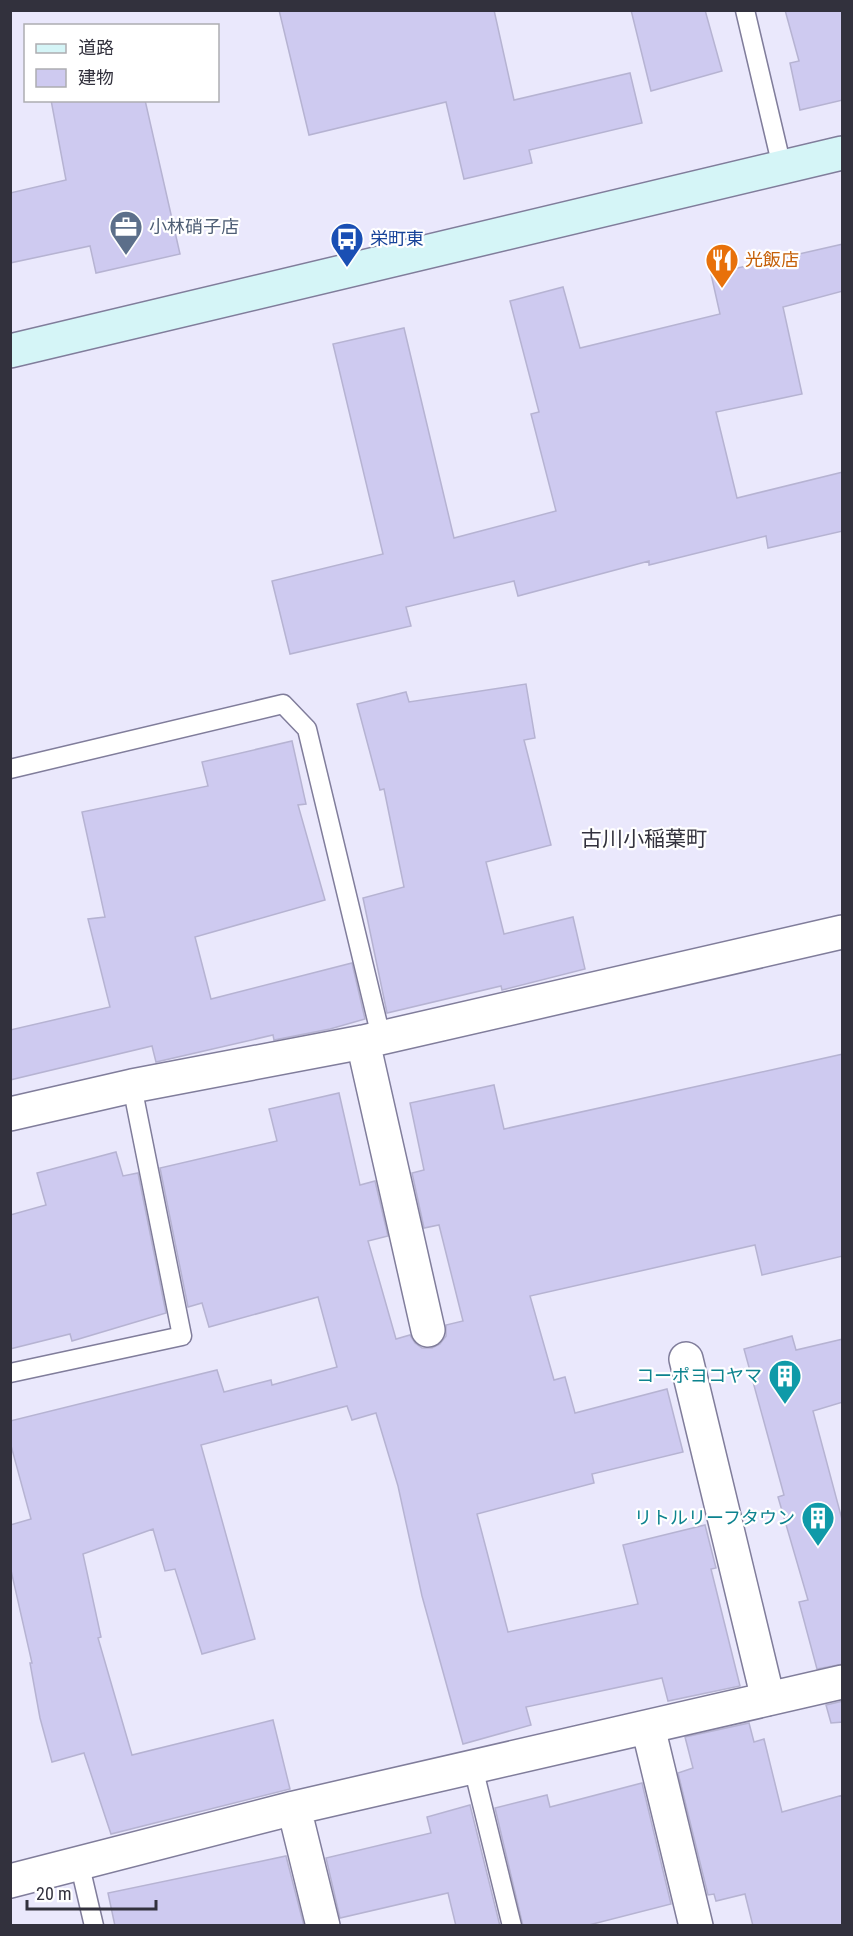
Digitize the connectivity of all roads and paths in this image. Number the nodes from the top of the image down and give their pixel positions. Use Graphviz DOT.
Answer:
graph roads {
  1 [pos="745,10"];
  2 [pos="843,153"];
  3 [pos="782,167"];
  4 [pos="10,351"];
  5 [pos="10,769"];
  6 [pos="843,932"];
  7 [pos="372,1040"];
  8 [pos="132,1086"];
  9 [pos="10,1114"];
  10 [pos="428,1330"];
  11 [pos="686,1359"];
  12 [pos="10,1373"];
  13 [pos="843,1682"];
  14 [pos="768,1699"];
  15 [pos="648,1727"];
  16 [pos="473,1767"];
  17 [pos="294,1808"];
  18 [pos="79,1862"];
  19 [pos="10,1881"];
  20 [pos="94,1926"];
  21 [pos="323,1926"];
  22 [pos="512,1926"];
  23 [pos="696,1926"];
  1 -- 3 [label="lane"];
  2 -- 3 [label="street"];
  3 -- 4 [label="street"];
  5 -- 7 [label="lane"];
  6 -- 7 [label="street"];
  7 -- 8 [label="street"];
  7 -- 10 [label="street"];
  8 -- 9 [label="street"];
  8 -- 12 [label="lane"];
  11 -- 14 [label="street"];
  13 -- 14 [label="street"];
  14 -- 15 [label="street"];
  15 -- 16 [label="street"];
  15 -- 23 [label="street"];
  16 -- 17 [label="street"];
  16 -- 22 [label="lane"];
  17 -- 18 [label="street"];
  17 -- 21 [label="street"];
  18 -- 19 [label="street"];
  18 -- 20 [label="lane"];
}
